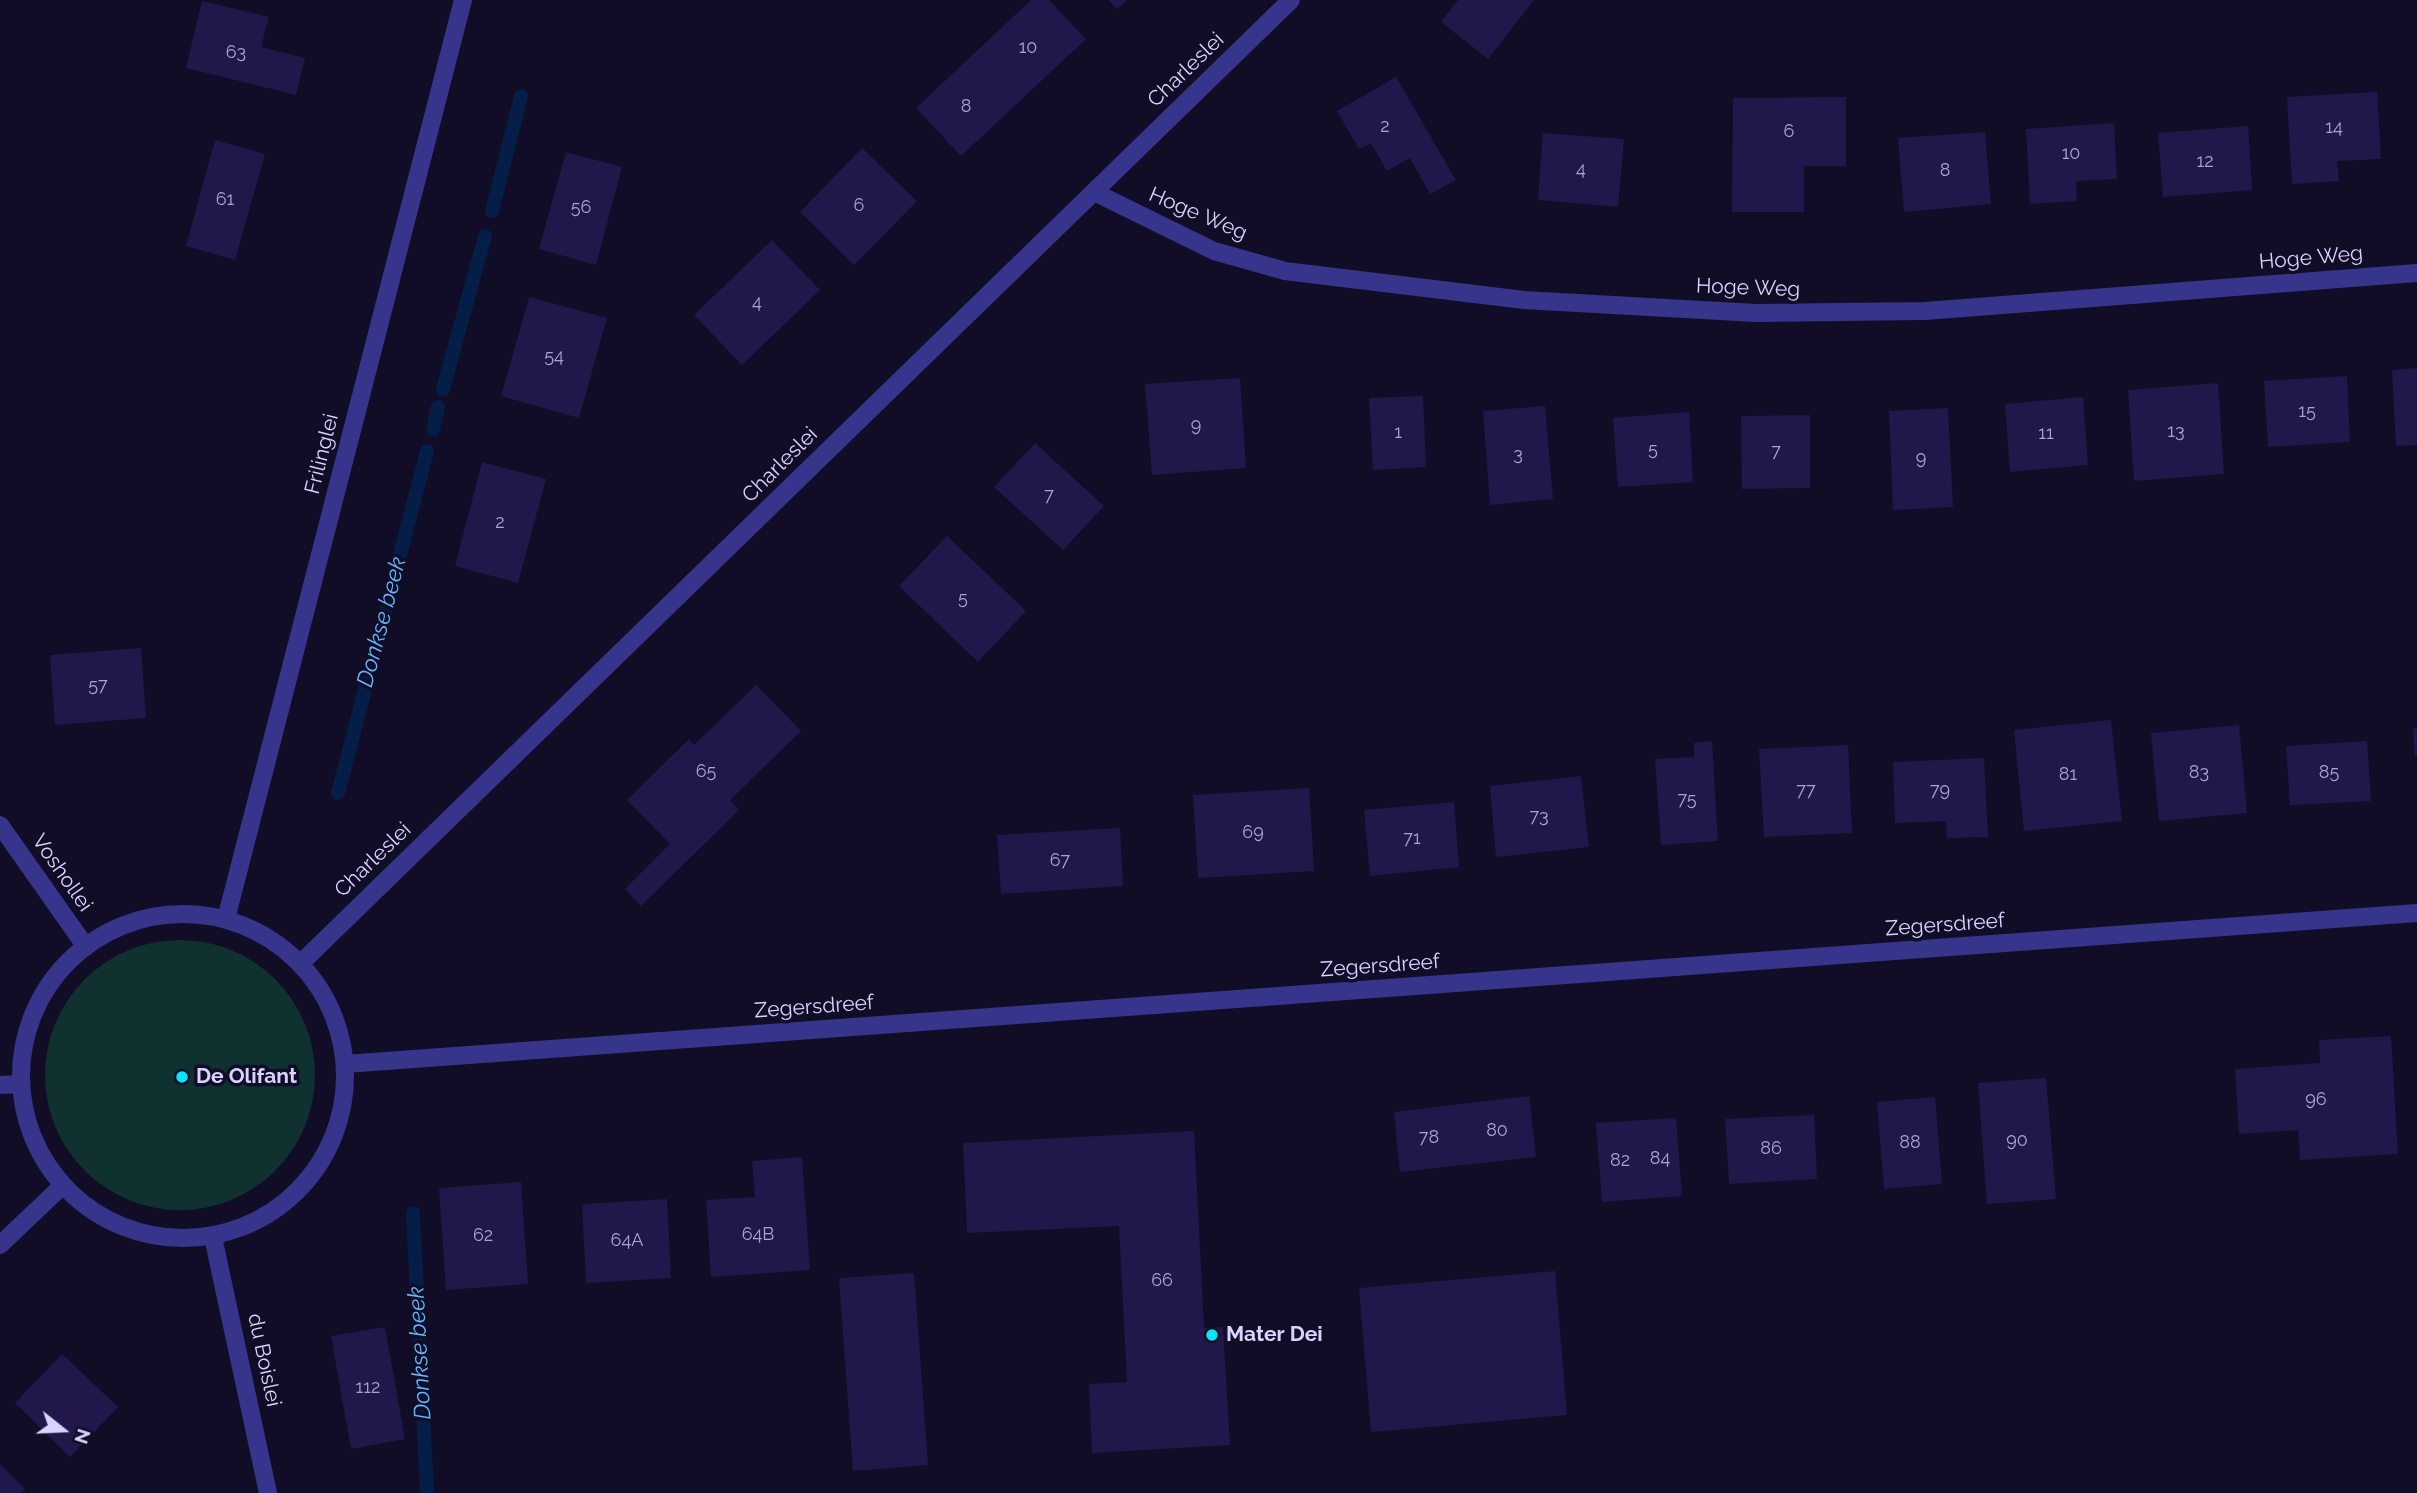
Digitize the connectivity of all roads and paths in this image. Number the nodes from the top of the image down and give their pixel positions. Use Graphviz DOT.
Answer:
graph roads {
  1 [pos="463,0"];
  2 [pos="1291,0"];
  3 [pos="1094,192"];
  4 [pos="2417,272"];
  5 [pos="0,825"];
  6 [pos="2417,913"];
  7 [pos="226,919"];
  8 [pos="86,947"];
  9 [pos="301,963"];
  10 [pos="345,1064"];
  11 [pos="20,1084"];
  12 [pos="0,1085"];
  13 [pos="62,1186"];
  14 [pos="213,1237"];
  15 [pos="0,1245"];
  16 [pos="268,1493"];
  1 -- 7 [label="street, Frilinglei"];
  2 -- 3 [label="street, Charleslei"];
  3 -- 4 [label="street, Hoge Weg"];
  3 -- 9 [label="street, Charleslei"];
  5 -- 8 [label="street, Voshollei"];
  6 -- 10 [label="street, Zegersdreef"];
  7 -- 8 [label="street"];
  7 -- 9 [label="street"];
  8 -- 11 [label="street"];
  9 -- 10 [label="street"];
  10 -- 14 [label="street"];
  11 -- 12 [label="street"];
  11 -- 13 [label="street"];
  13 -- 14 [label="street"];
  13 -- 15 [label="street"];
  14 -- 16 [label="street, du Boislei"];
}
